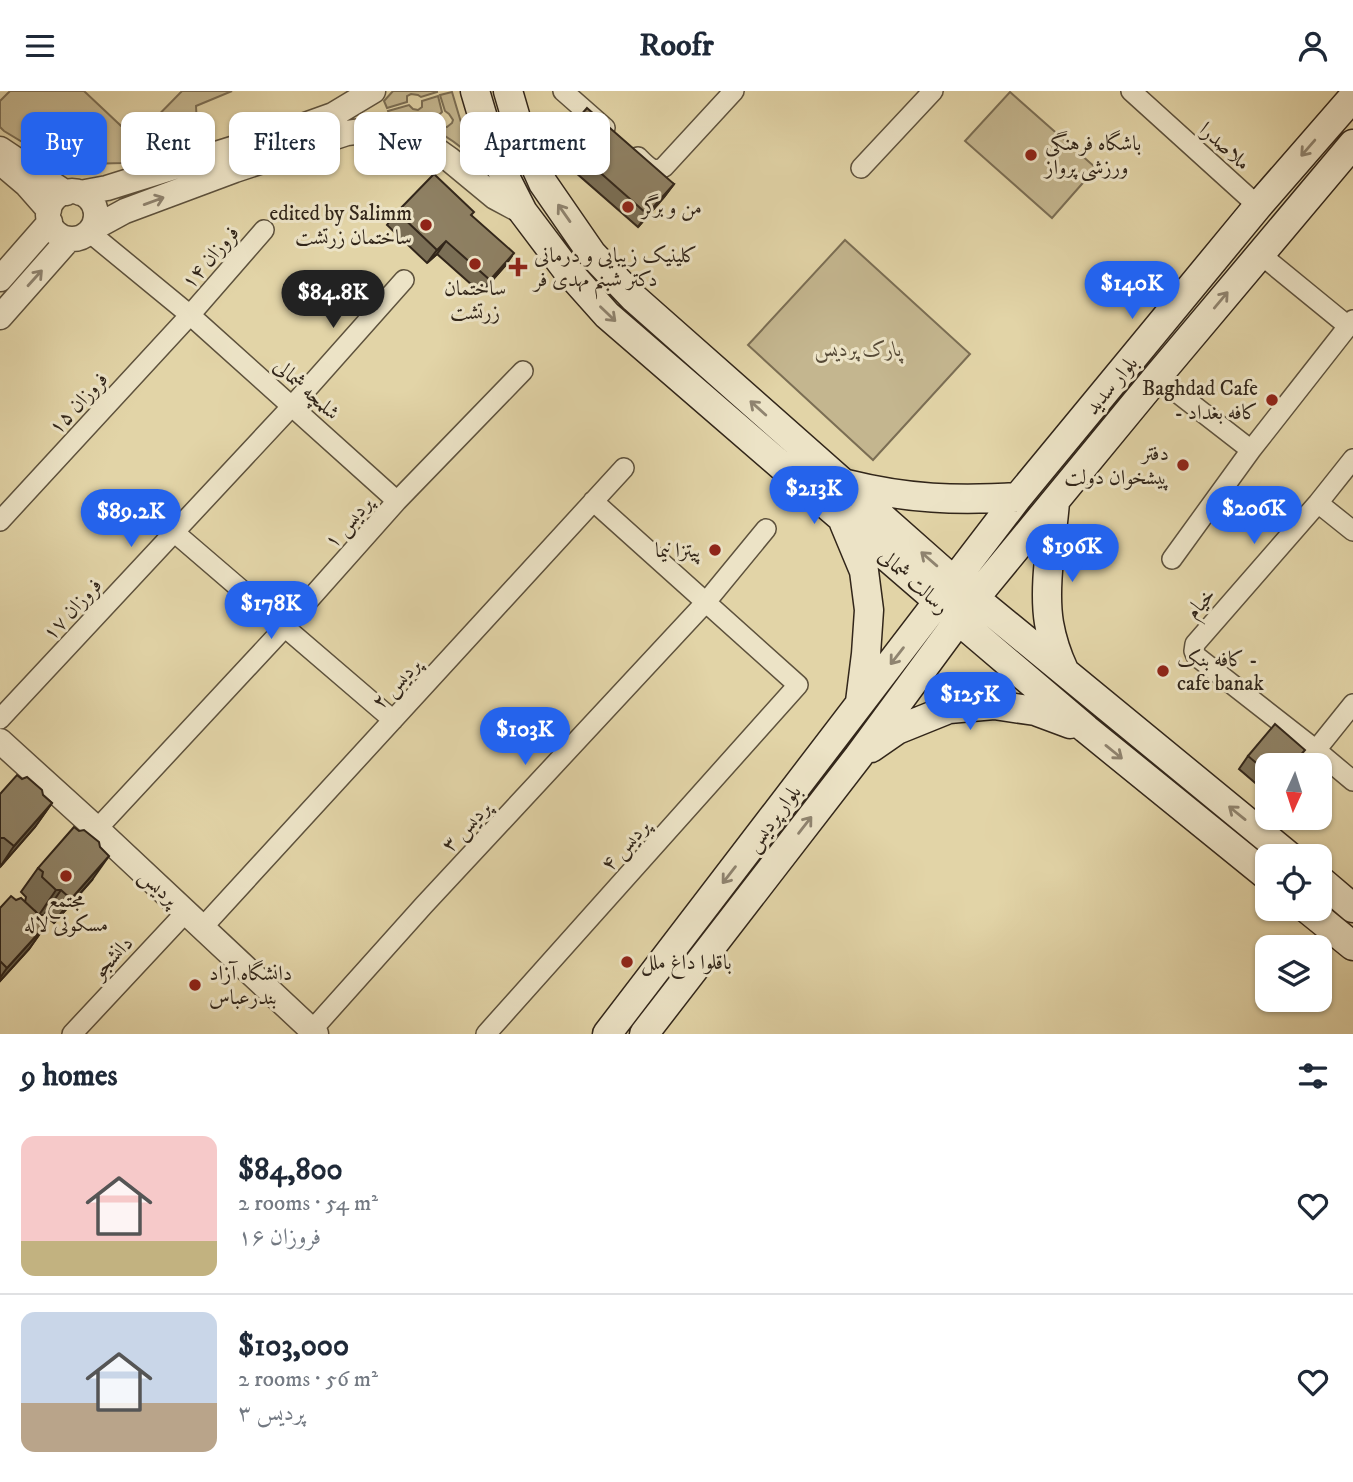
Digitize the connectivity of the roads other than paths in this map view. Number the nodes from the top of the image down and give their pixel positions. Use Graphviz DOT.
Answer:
graph roads {
  1 [pos="475,91"];
  2 [pos="508,91"];
  3 [pos="563,91"];
  4 [pos="734,91"];
  5 [pos="933,91"];
  6 [pos="1131,91"];
  7 [pos="365,96"];
  8 [pos="1353,97"];
  9 [pos="375,112"];
  10 [pos="354,132"];
  11 [pos="1353,144"];
  12 [pos="0,149"];
  13 [pos="446,157"];
  14 [pos="0,162"];
  15 [pos="861,168"];
  16 [pos="61,204"];
  17 [pos="1258,206"];
  18 [pos="523,212"];
  19 [pos="264,230"];
  20 [pos="83,233"];
  21 [pos="1260,254"];
  22 [pos="0,279"];
  23 [pos="404,280"];
  24 [pos="190,315"];
  25 [pos="0,317"];
  26 [pos="1351,323"];
  27 [pos="523,371"];
  28 [pos="1157,377"];
  29 [pos="292,407"];
  30 [pos="1251,450"];
  31 [pos="1353,459"];
  32 [pos="624,468"];
  33 [pos="841,482"];
  34 [pos="1018,497"];
  35 [pos="397,501"];
  36 [pos="593,501"];
  37 [pos="1055,502"];
  38 [pos="1318,503"];
  39 [pos="841,517"];
  40 [pos="0,521"];
  41 [pos="997,525"];
  42 [pos="766,529"];
  43 [pos="1353,531"];
  44 [pos="174,532"];
  45 [pos="887,539"];
  46 [pos="1019,545"];
  47 [pos="1172,559"];
  48 [pos="957,600"];
  49 [pos="706,602"];
  50 [pos="285,627"];
  51 [pos="1025,638"];
  52 [pos="1005,661"];
  53 [pos="1064,670"];
  54 [pos="1353,703"];
  55 [pos="860,704"];
  56 [pos="0,719"];
  57 [pos="393,720"];
  58 [pos="1086,729"];
  59 [pos="0,741"];
  60 [pos="1316,751"];
  61 [pos="858,757"];
  62 [pos="809,769"];
  63 [pos="1353,781"];
  64 [pos="832,789"];
  65 [pos="97,829"];
  66 [pos="1274,844"];
  67 [pos="1255,866"];
  68 [pos="1332,890"];
  69 [pos="1353,908"];
  70 [pos="194,920"];
  71 [pos="1323,921"];
  72 [pos="1353,946"];
  73 [pos="314,1032"];
  74 [pos="72,1034"];
  75 [pos="485,1034"];
  76 [pos="607,1034"];
  77 [pos="644,1034"];
  1 -- 18 [label="main road, رسالت شمالی"];
  33 -- 2 [label="main road, رسالت شمالی, one-way"];
  3 -- 4 [label="street"];
  5 -- 15 [label="street"];
  6 -- 17 [label="street, ملاصدرا"];
  7 -- 9 [label="street"];
  7 -- 16 [label="street"];
  8 -- 17 [label="main road, بلوار سدید, one-way"];
  20 -- 10 [label="street, one-way"];
  11 -- 21 [label="main road, بلوار سدید"];
  12 -- 16 [label="street"];
  13 -- 18 [label="street"];
  14 -- 16 [label="street"];
  16 -- 20 [label="street"];
  16 -- 20 [label="street"];
  16 -- 22 [label="street"];
  17 -- 34 [label="main road, بلوار سدید"];
  18 -- 39 [label="main road, رسالت شمالی, one-way"];
  19 -- 24 [label="street, فروزان ۱۴"];
  20 -- 24 [label="street, شلمچه شمالی"];
  25 -- 20 [label="street, one-way"];
  21 -- 26 [label="street"];
  28 -- 21 [label="main road, بلوار سدید, one-way"];
  23 -- 29 [label="street, فروزان ۱۷"];
  24 -- 29 [label="street, شلمچه شمالی"];
  24 -- 40 [label="street, فروزان ۱۵"];
  26 -- 30 [label="street"];
  27 -- 35 [label="street, پردیس ۱"];
  28 -- 30 [label="street"];
  28 -- 37 [label="main road, بلوار سدید"];
  29 -- 35 [label="street, شلمچه شمالی"];
  29 -- 44 [label="street, فروزان ۱۷"];
  30 -- 47 [label="street"];
  31 -- 38 [label="street, خیام"];
  32 -- 36 [label="street, پردیس ۲"];
  33 -- 34 [label="main road"];
  33 -- 45 [label="main road, رسالت شمالی"];
  34 -- 41 [label="main road, بلوار سدید"];
  35 -- 50 [label="street, پردیس ۱"];
  36 -- 49 [label="street"];
  36 -- 57 [label="street, پردیس ۲"];
  37 -- 46 [label="main road, بلوار سدید"];
  37 -- 53 [label="main road"];
  38 -- 43 [label="street"];
  38 -- 60 [label="street, خیام"];
  39 -- 45 [label="main road, رسالت شمالی"];
  39 -- 55 [label="main road"];
  41 -- 46 [label="main road"];
  41 -- 48 [label="main road, بلوار سدید"];
  42 -- 49 [label="street, پردیس ۳"];
  44 -- 50 [label="street"];
  44 -- 56 [label="street, فروزان ۱۷"];
  45 -- 48 [label="main road, رسالت شمالی"];
  46 -- 48 [label="main road, بلوار سدید"];
  48 -- 51 [label="main road, رسالت شمالی"];
  48 -- 52 [label="main road, رسالت شمالی"];
  48 -- 55 [label="main road, بلوار پردیس, one-way"];
  48 -- 61 [label="main road, بلوار پردیس"];
  49 -- 73 [label="street, پردیس ۳"];
  49 -- 75 [label="street, پردیس ۴"];
  50 -- 57 [label="street"];
  50 -- 65 [label="street, پردیس ۱"];
  51 -- 52 [label="main road"];
  51 -- 53 [label="main road, رسالت شمالی"];
  52 -- 58 [label="main road, رسالت شمالی"];
  66 -- 53 [label="main road, رسالت شمالی, one-way"];
  54 -- 60 [label="street"];
  55 -- 62 [label="main road, بلوار پردیس"];
  57 -- 70 [label="street, پردیس ۲"];
  58 -- 61 [label="main road"];
  58 -- 67 [label="main road, رسالت شمالی, one-way"];
  59 -- 65 [label="street, پردیس"];
  60 -- 63 [label="street"];
  61 -- 64 [label="main road, بلوار پردیس"];
  62 -- 64 [label="main road"];
  62 -- 76 [label="main road, بلوار پردیس, one-way"];
  77 -- 64 [label="main road, بلوار پردیس, one-way"];
  65 -- 70 [label="street, پردیس"];
  68 -- 69 [label="main road"];
  70 -- 73 [label="street, پردیس"];
  70 -- 74 [label="street, دانشجو"];
  71 -- 72 [label="main road"];
}
